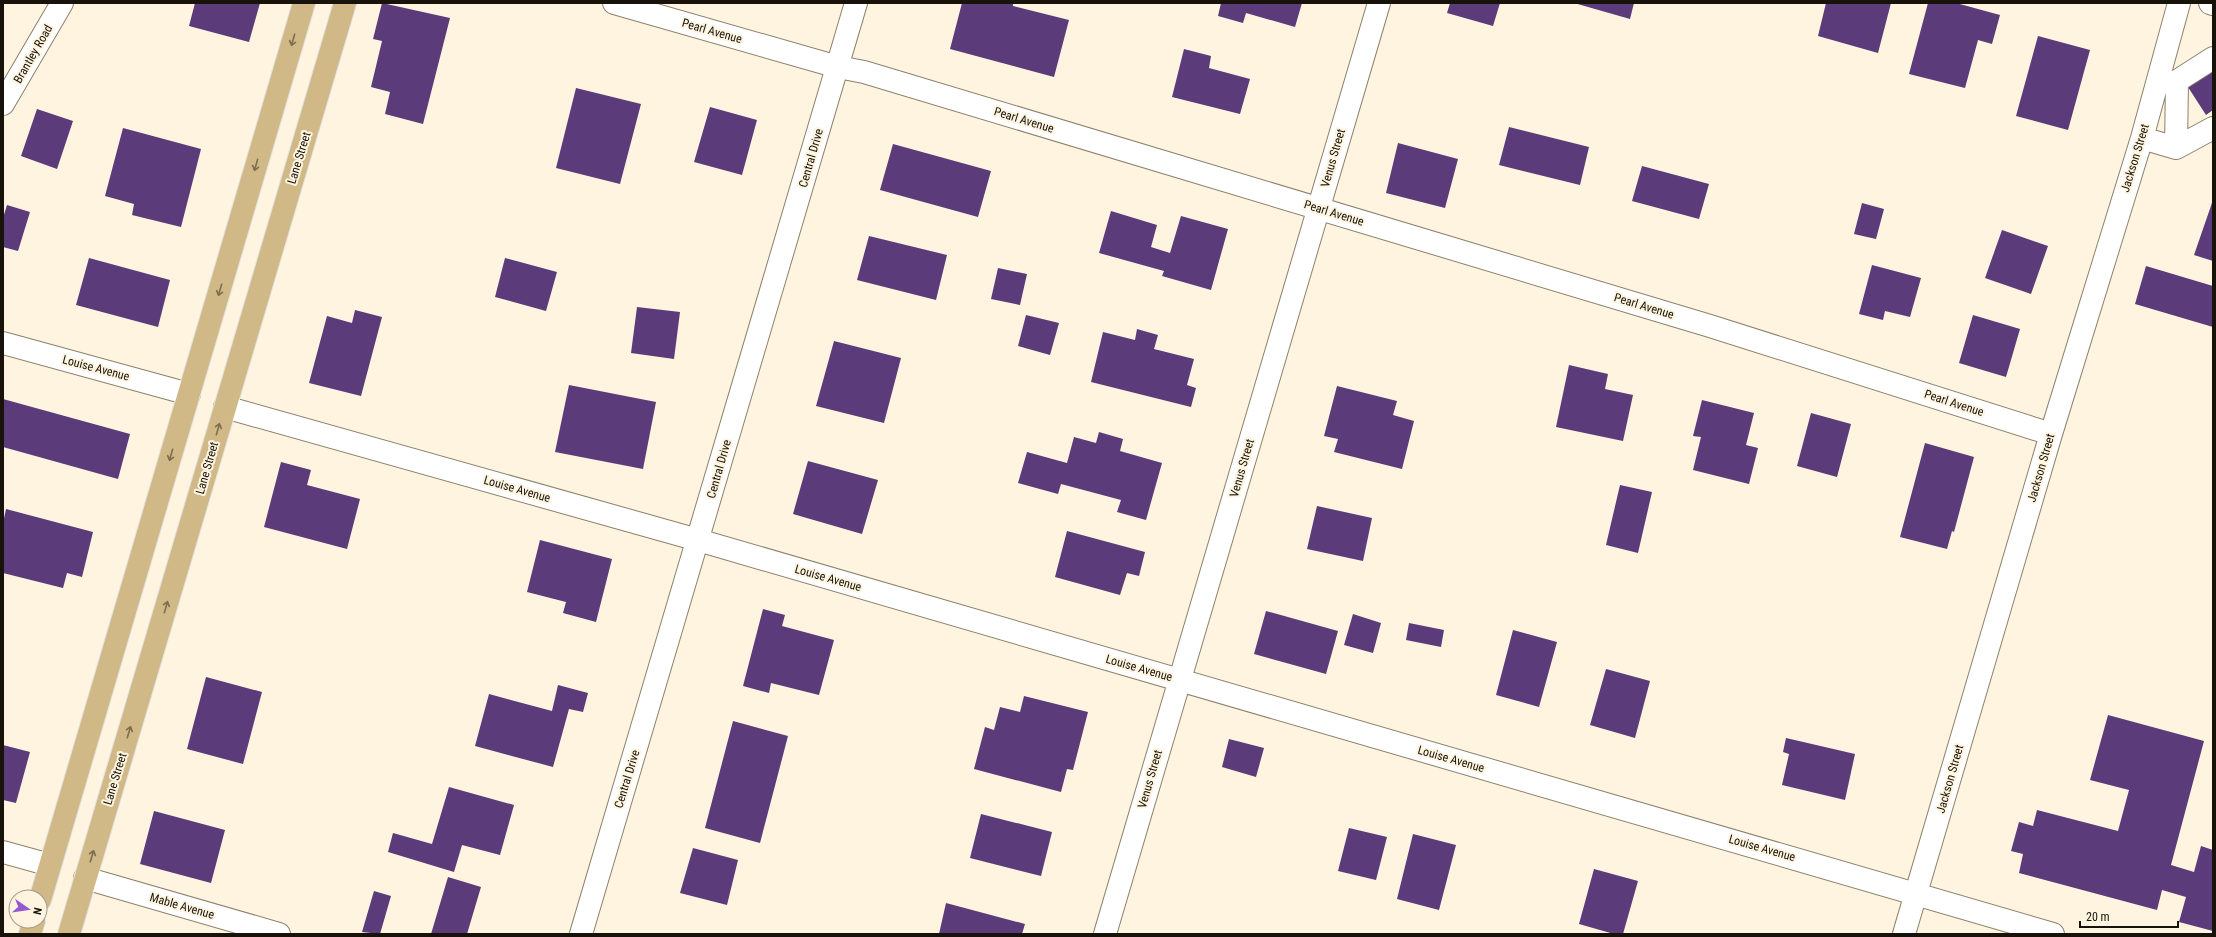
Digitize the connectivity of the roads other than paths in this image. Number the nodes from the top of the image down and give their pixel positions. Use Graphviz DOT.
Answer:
graph roads {
  1 [pos="62,3"];
  2 [pos="304,3"];
  3 [pos="345,3"];
  4 [pos="614,3"];
  5 [pos="856,3"];
  6 [pos="1379,3"];
  7 [pos="2179,3"];
  8 [pos="2210,3"];
  9 [pos="2213,4"];
  10 [pos="2213,58"];
  11 [pos="838,67"];
  12 [pos="3,104"];
  13 [pos="2213,128"];
  14 [pos="2142,138"];
  15 [pos="2176,148"];
  16 [pos="1318,208"];
  17 [pos="3,343"];
  18 [pos="189,394"];
  19 [pos="225,407"];
  20 [pos="2051,434"];
  21 [pos="698,540"];
  22 [pos="1179,680"];
  23 [pos="3,852"];
  24 [pos="50,866"];
  25 [pos="85,878"];
  26 [pos="43,889"];
  27 [pos="1917,893"];
  28 [pos="69,934"];
  29 [pos="279,934"];
  30 [pos="581,934"];
  31 [pos="1105,934"];
  32 [pos="1904,934"];
  33 [pos="2053,934"];
  1 -- 12 [label="street, Brantley Road"];
  2 -- 18 [label="main road, one-way"];
  3 -- 19 [label="main road, Lane Street"];
  4 -- 11 [label="street, Pearl Avenue"];
  5 -- 11 [label="street, Central Drive"];
  6 -- 16 [label="street, Venus Street"];
  7 -- 14 [label="street, Jackson Street"];
  8 -- 9 [label="street"];
  10 -- 15 [label="street"];
  11 -- 16 [label="street, Pearl Avenue"];
  11 -- 21 [label="street, Central Drive"];
  13 -- 15 [label="street"];
  14 -- 15 [label="street"];
  14 -- 20 [label="street, Jackson Street"];
  16 -- 20 [label="street, Pearl Avenue"];
  16 -- 22 [label="street, Venus Street"];
  17 -- 18 [label="street, Louise Avenue"];
  18 -- 24 [label="main road, one-way"];
  19 -- 21 [label="street, Louise Avenue"];
  25 -- 19 [label="main road, Lane Street, one-way"];
  20 -- 27 [label="street, Jackson Street"];
  21 -- 22 [label="street, Louise Avenue"];
  21 -- 30 [label="street, Central Drive"];
  22 -- 27 [label="street, Louise Avenue"];
  22 -- 31 [label="street, Venus Street"];
  23 -- 24 [label="street"];
  24 -- 26 [label="main road"];
  25 -- 28 [label="main road, Lane Street"];
  25 -- 29 [label="street, Mable Avenue"];
  27 -- 32 [label="street, Jackson Street"];
  27 -- 33 [label="street, Louise Avenue"];
}
